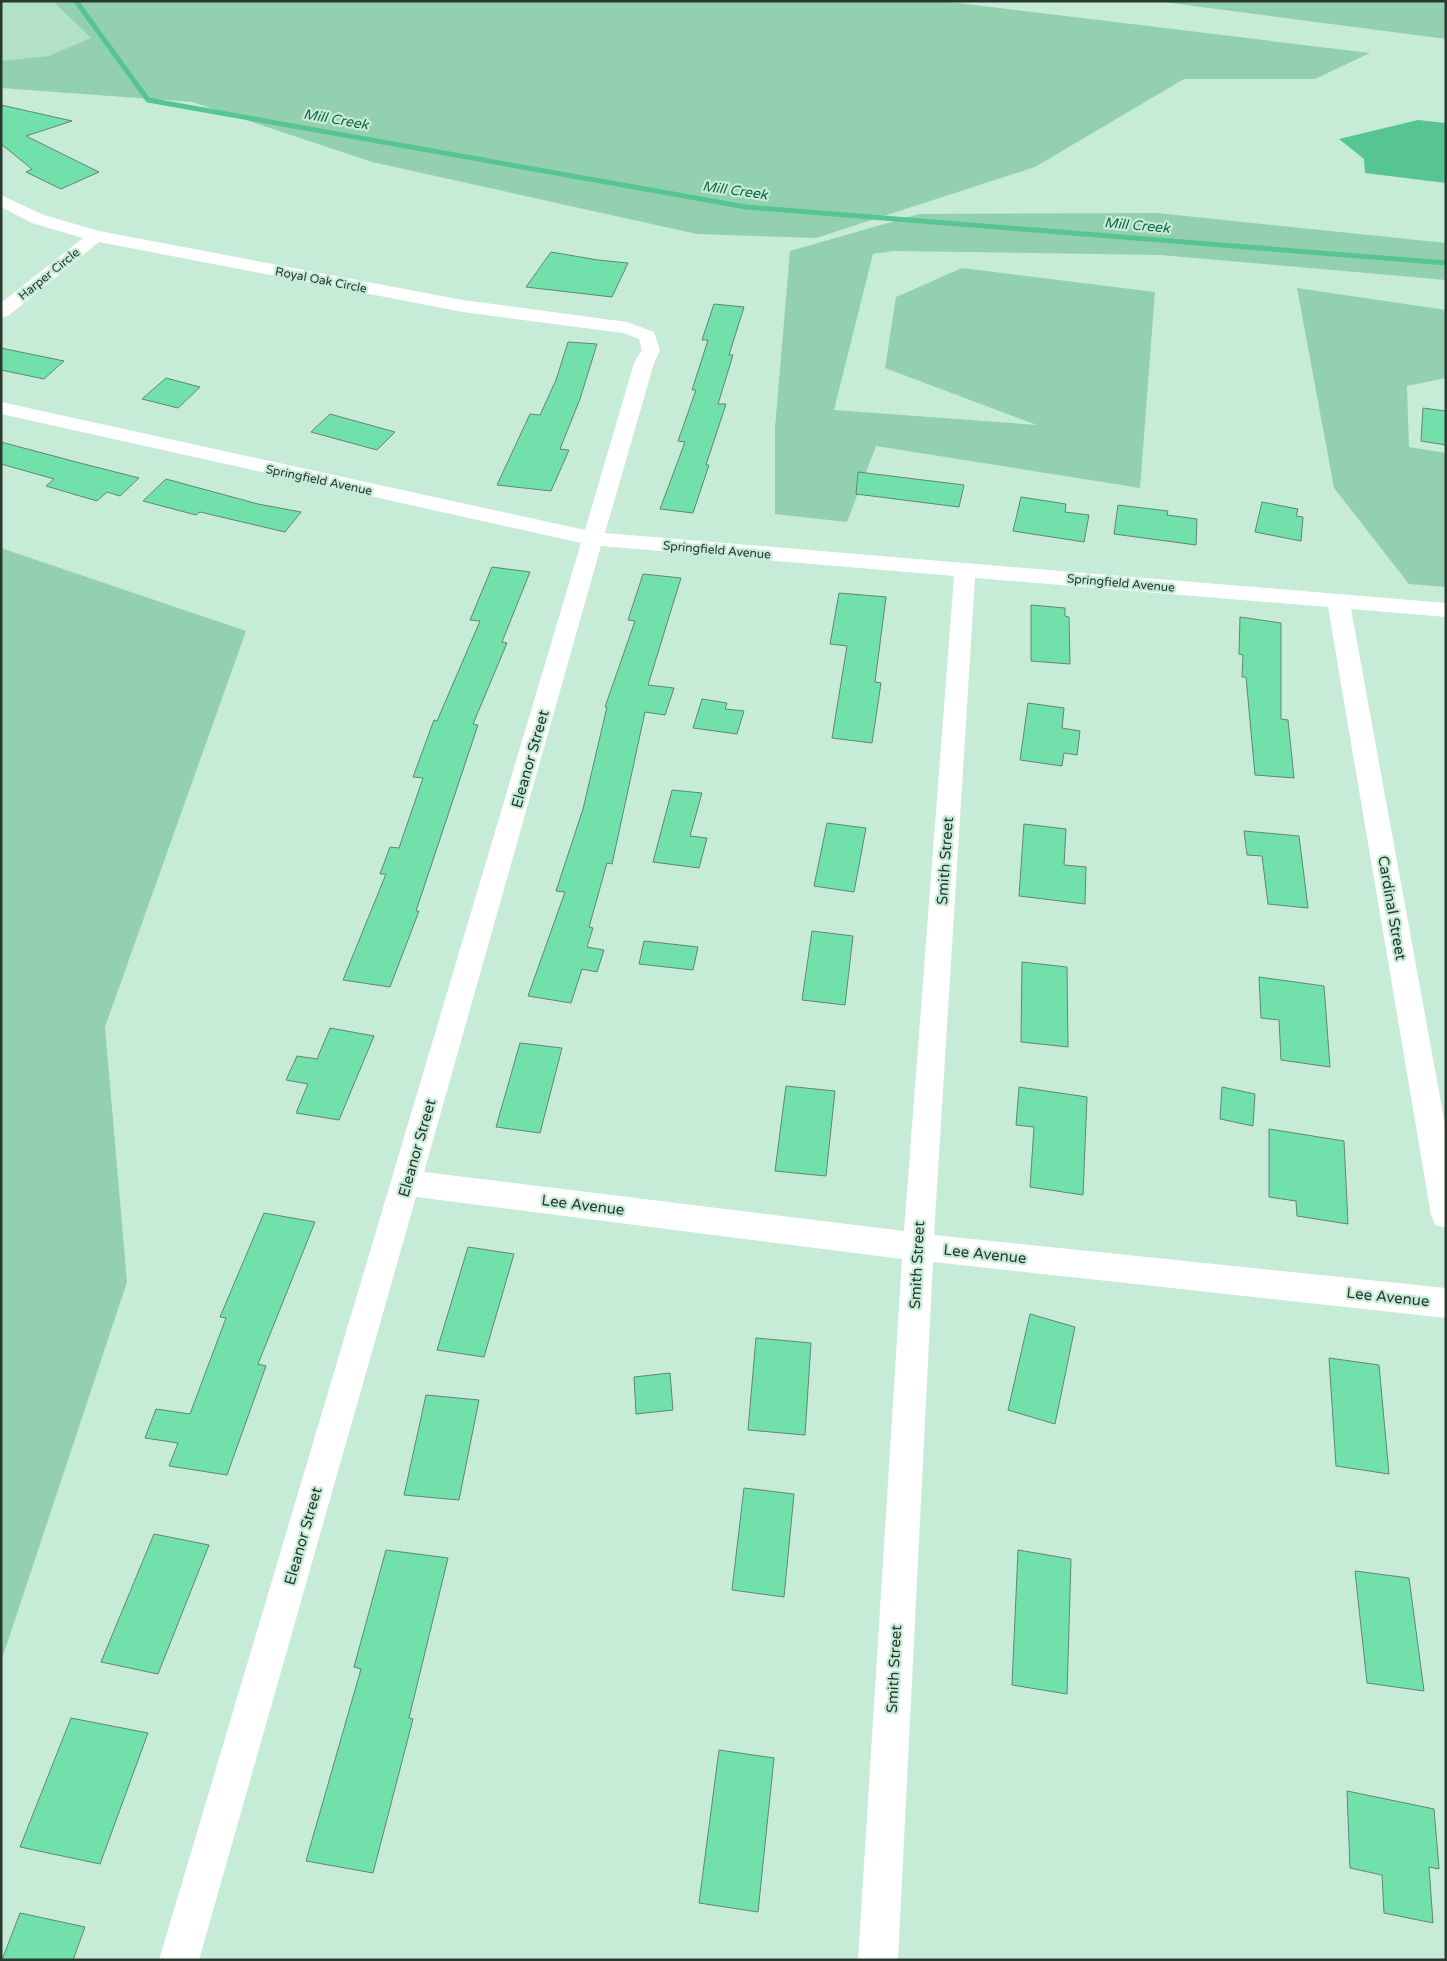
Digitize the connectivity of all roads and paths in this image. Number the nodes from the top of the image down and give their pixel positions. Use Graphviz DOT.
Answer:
graph roads {
  1 [pos="1,200"];
  2 [pos="96,236"];
  3 [pos="1,312"];
  4 [pos="647,336"];
  5 [pos="1,408"];
  6 [pos="594,539"];
  7 [pos="965,570"];
  8 [pos="1338,601"];
  9 [pos="1446,610"];
  10 [pos="407,1183"];
  11 [pos="1446,1215"];
  12 [pos="918,1247"];
  13 [pos="1446,1303"];
  14 [pos="179,1960"];
  15 [pos="878,1960"];
  1 -- 2 [label="street, Royal Oak Circle"];
  2 -- 3 [label="street, Harper Circle"];
  2 -- 4 [label="street, Royal Oak Circle"];
  4 -- 6 [label="street, Eleanor Street"];
  5 -- 6 [label="street, Springfield Avenue"];
  6 -- 7 [label="street, Springfield Avenue"];
  6 -- 10 [label="street, Eleanor Street"];
  7 -- 8 [label="street, Springfield Avenue"];
  7 -- 12 [label="street, Smith Street"];
  8 -- 9 [label="street, Springfield Avenue"];
  8 -- 11 [label="street, Cardinal Street"];
  10 -- 12 [label="street, Lee Avenue"];
  10 -- 14 [label="street, Eleanor Street"];
  12 -- 13 [label="street, Lee Avenue"];
  12 -- 15 [label="street, Smith Street"];
}
